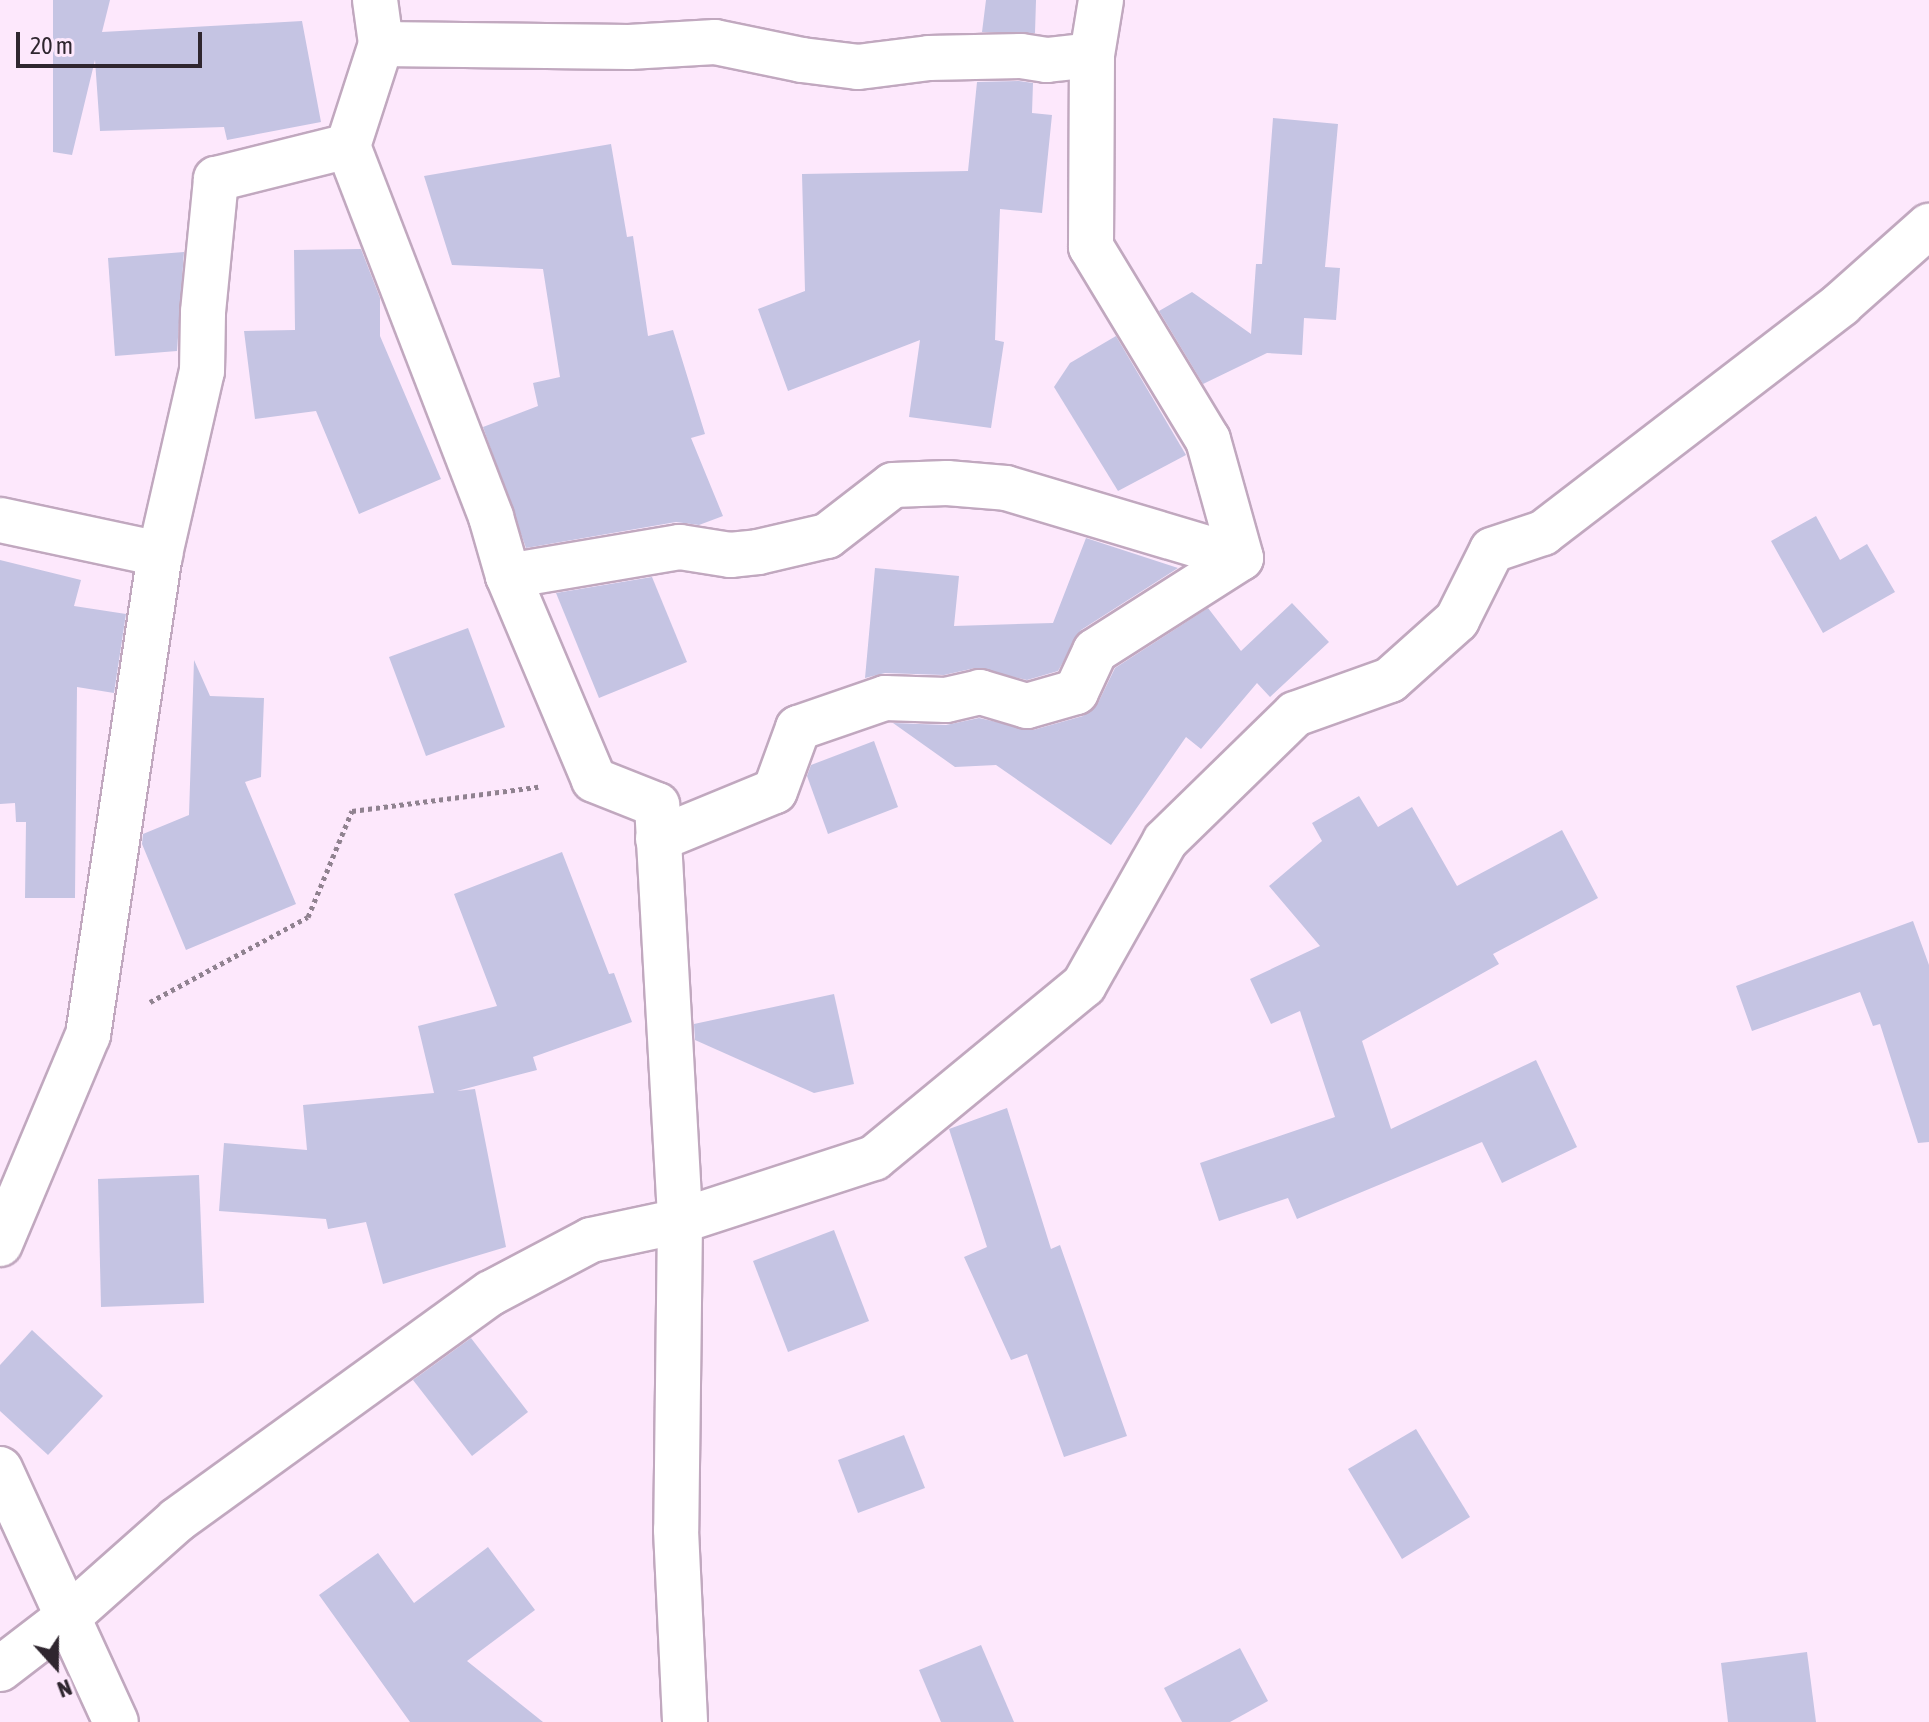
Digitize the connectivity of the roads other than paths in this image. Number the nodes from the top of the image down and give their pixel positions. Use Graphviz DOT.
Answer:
graph roads {
  1 [pos="375,0"];
  2 [pos="1101,0"];
  3 [pos="381,44"];
  4 [pos="1092,55"];
  5 [pos="348,146"];
  6 [pos="1929,226"];
  7 [pos="0,520"];
  8 [pos="160,554"];
  9 [pos="1241,558"];
  10 [pos="508,576"];
  11 [pos="658,839"];
  12 [pos="680,1221"];
  13 [pos="0,1244"];
  14 [pos="0,1469"];
  15 [pos="69,1616"];
  16 [pos="0,1669"];
  17 [pos="116,1722"];
  18 [pos="685,1722"];
  1 -- 3 [label="street"];
  2 -- 4 [label="street"];
  3 -- 4 [label="street"];
  3 -- 5 [label="street"];
  4 -- 9 [label="street"];
  5 -- 8 [label="street"];
  5 -- 10 [label="street"];
  6 -- 12 [label="street"];
  7 -- 8 [label="street"];
  8 -- 13 [label="street"];
  9 -- 10 [label="street"];
  9 -- 11 [label="street"];
  10 -- 11 [label="street"];
  11 -- 12 [label="street"];
  12 -- 15 [label="street"];
  12 -- 18 [label="street"];
  14 -- 15 [label="street"];
  15 -- 16 [label="street"];
  15 -- 17 [label="street"];
}
